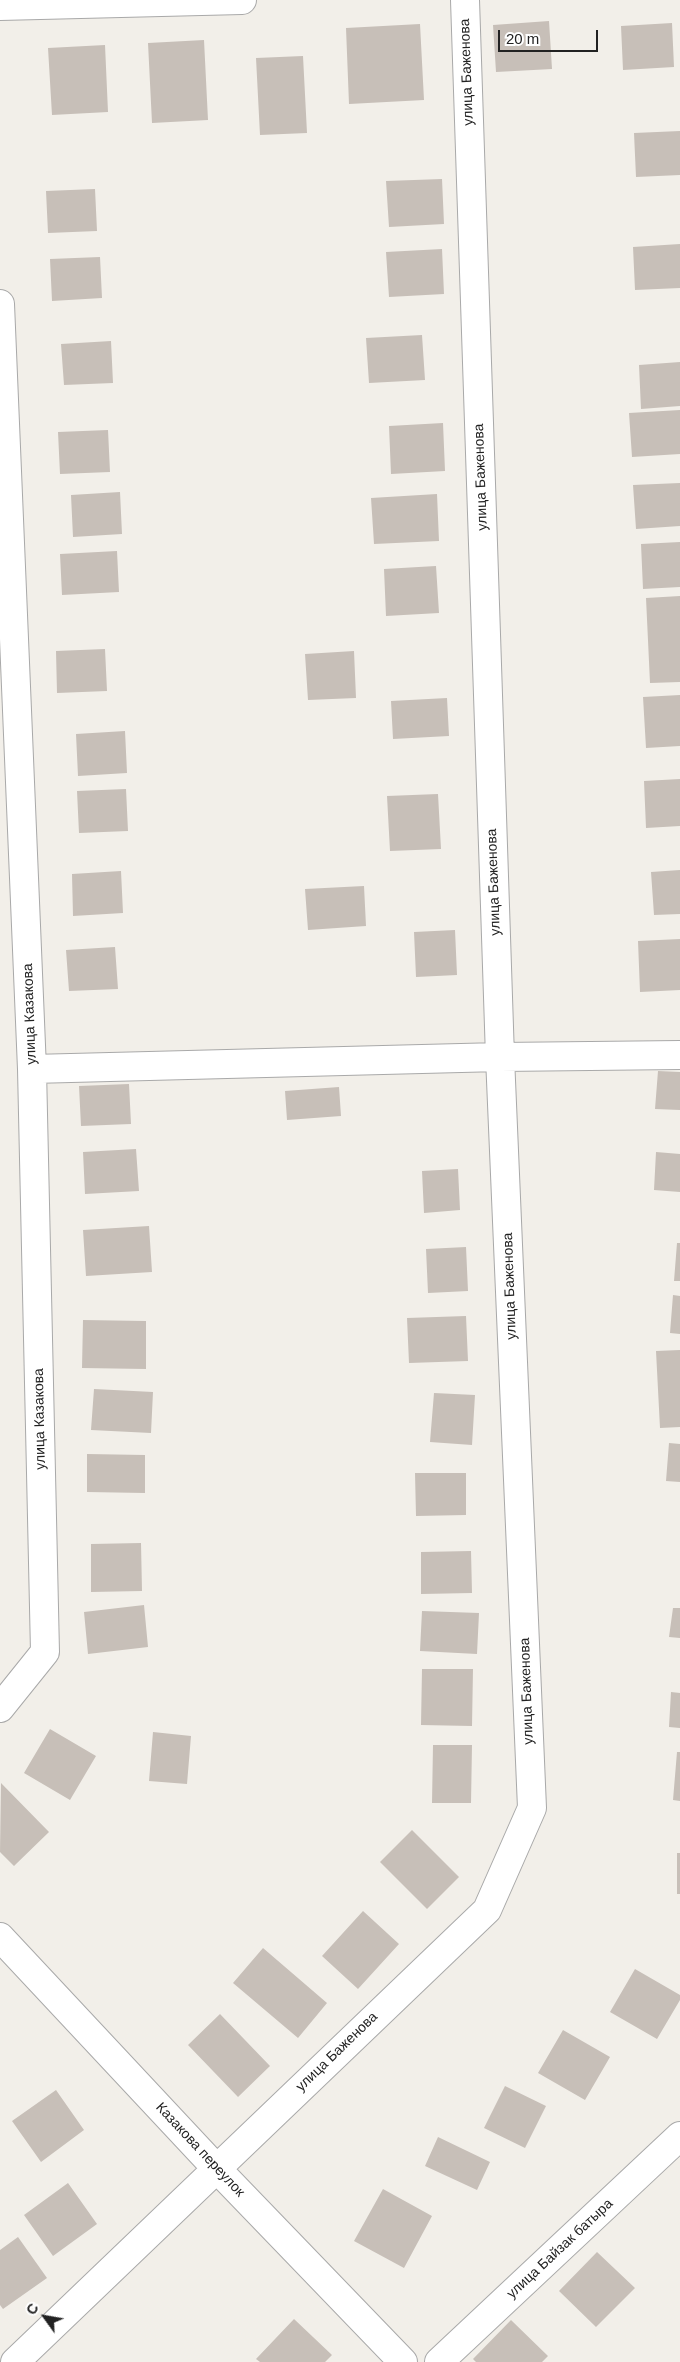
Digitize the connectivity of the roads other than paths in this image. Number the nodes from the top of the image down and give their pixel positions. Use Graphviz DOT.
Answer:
graph roads {
  1 [pos="242,0"];
  2 [pos="465,0"];
  3 [pos="0,6"];
  4 [pos="0,304"];
  5 [pos="680,1055"];
  6 [pos="500,1057"];
  7 [pos="32,1069"];
  8 [pos="0,1708"];
  9 [pos="0,1937"];
  10 [pos="680,2136"];
  11 [pos="216,2168"];
  12 [pos="15,2362"];
  13 [pos="403,2362"];
  14 [pos="439,2362"];
  1 -- 3 [label="street"];
  2 -- 6 [label="street, улица Баженова"];
  4 -- 7 [label="street, улица Казакова"];
  5 -- 6 [label="street"];
  6 -- 7 [label="street"];
  6 -- 11 [label="street, улица Баженова"];
  7 -- 8 [label="street, улица Казакова"];
  9 -- 11 [label="street, Казакова переулок"];
  10 -- 14 [label="street, улица Байзак батыра"];
  11 -- 12 [label="street, улица Баженова"];
  11 -- 13 [label="street, Казакова переулок"];
}
